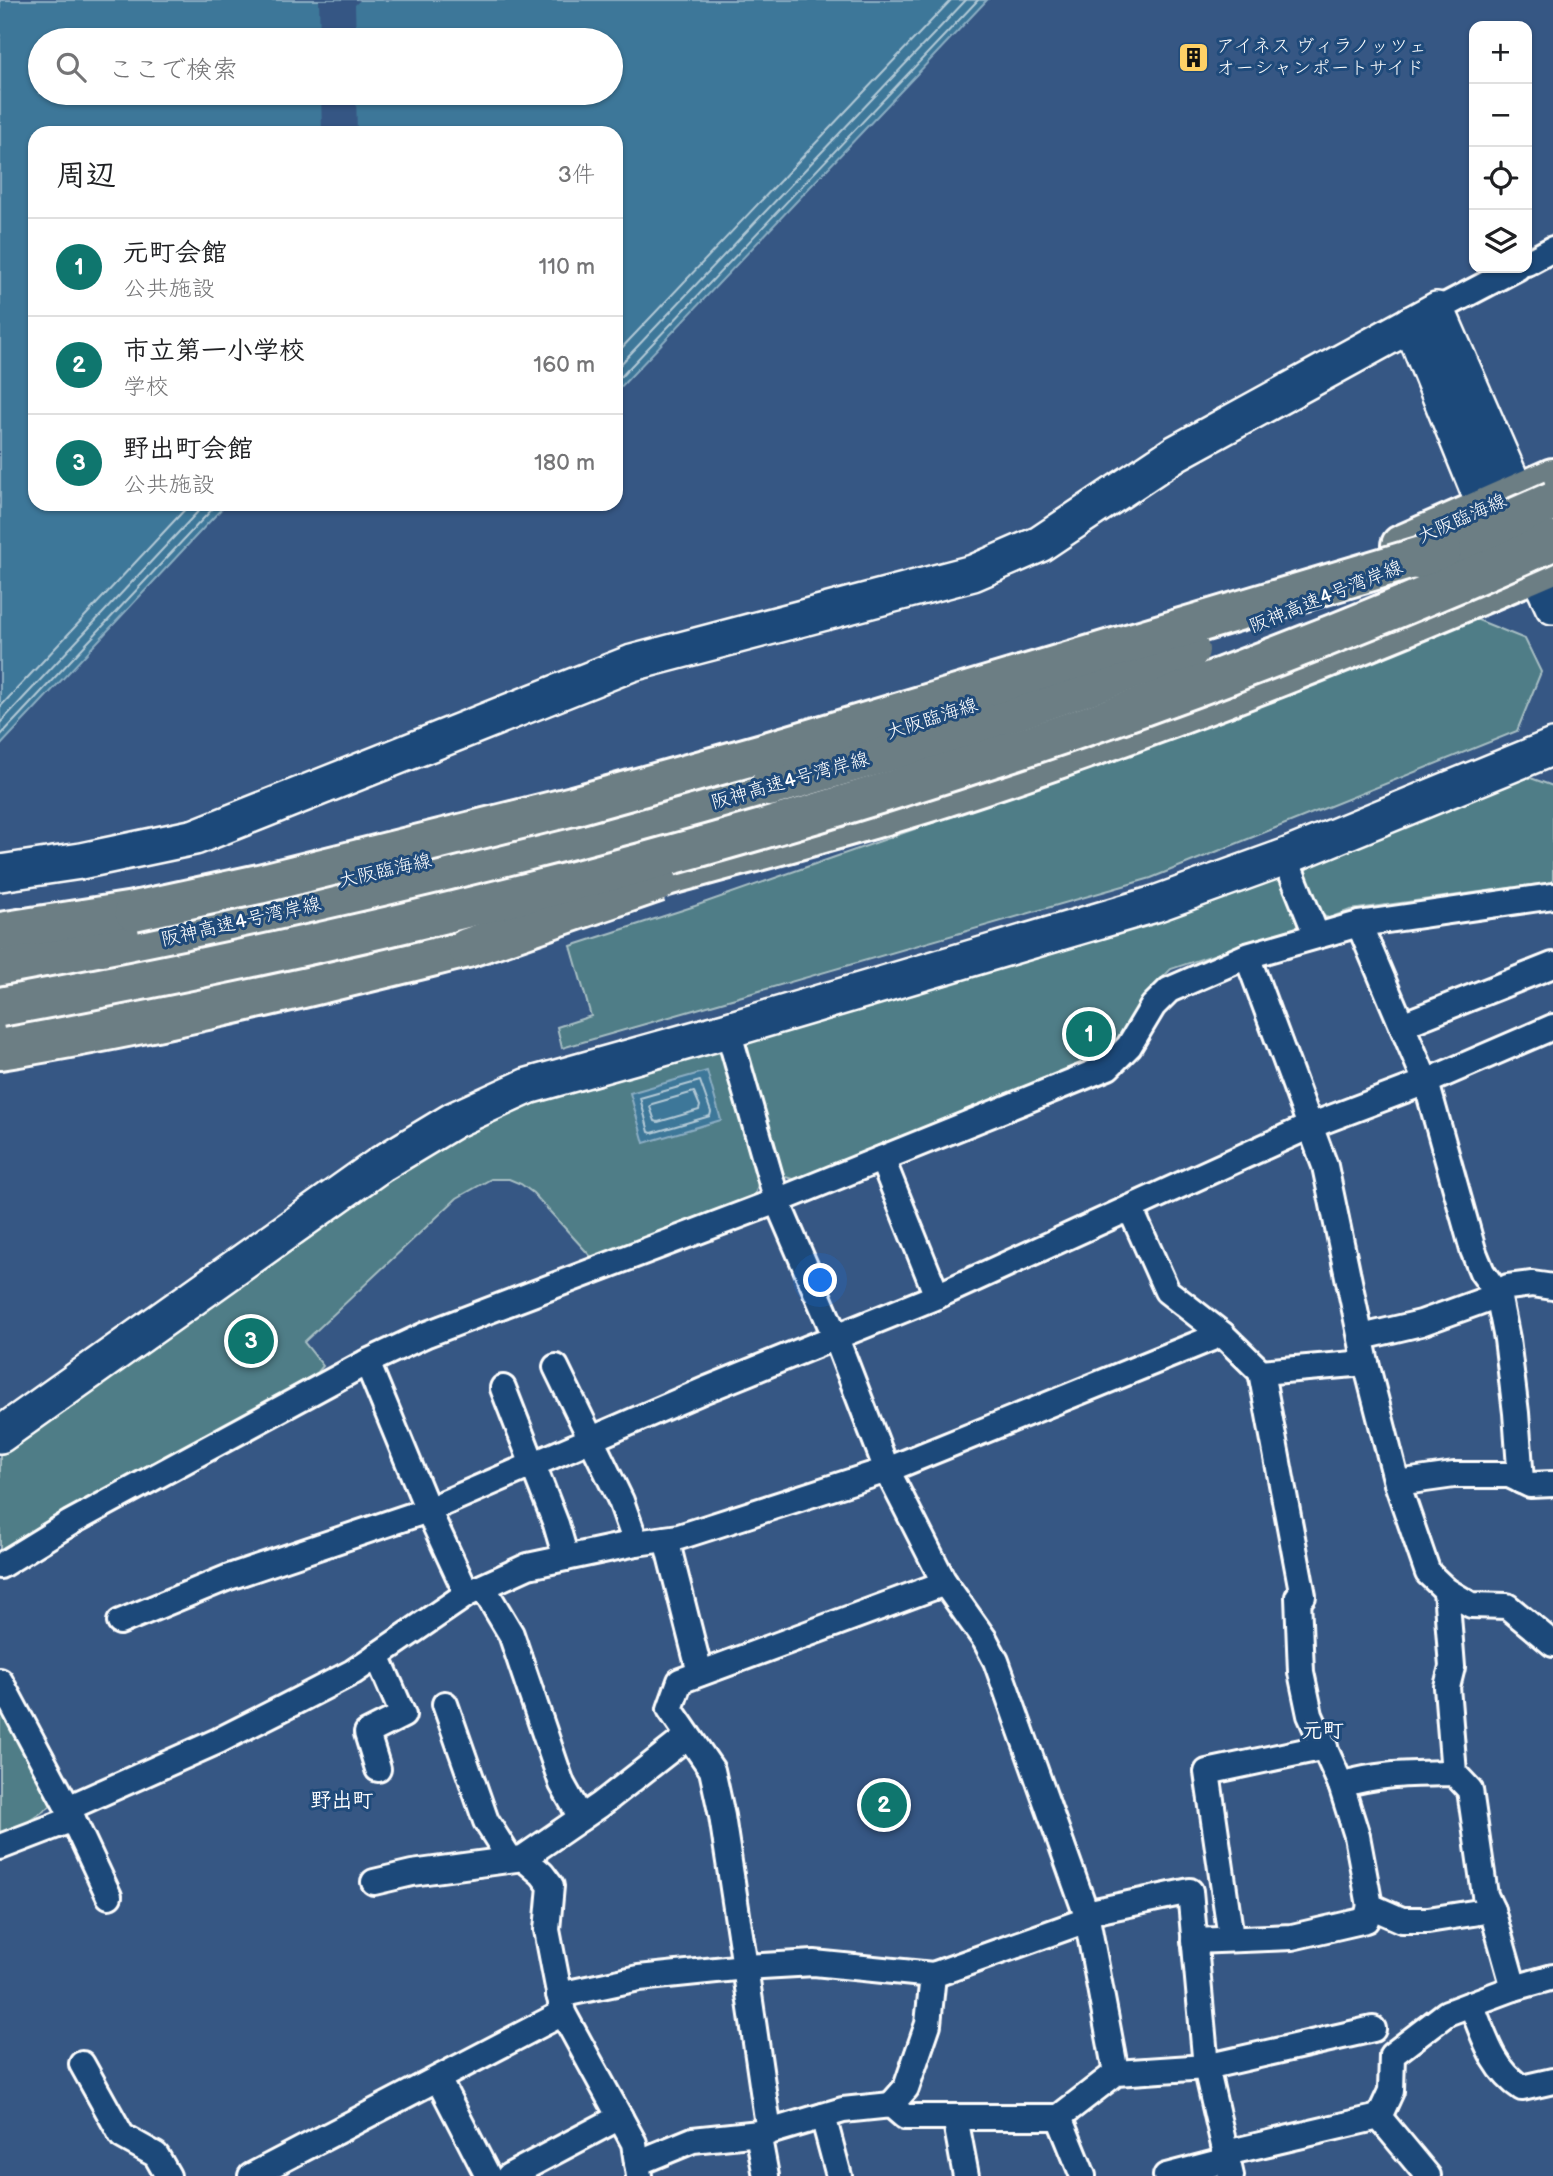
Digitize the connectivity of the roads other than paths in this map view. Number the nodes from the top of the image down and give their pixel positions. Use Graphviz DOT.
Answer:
graph roads {
  1 [pos="1553,249"];
  2 [pos="1532,260"];
  3 [pos="1508,273"];
  4 [pos="1424,317"];
  5 [pos="1553,478"];
  6 [pos="1519,501"];
  7 [pos="1441,551"];
  8 [pos="1548,558"];
  9 [pos="1553,606"];
  10 [pos="1553,747"];
  11 [pos="938,777"];
  12 [pos="1285,857"];
  13 [pos="0,873"];
  14 [pos="1553,896"];
  15 [pos="1359,924"];
  16 [pos="0,932"];
  17 [pos="1316,934"];
  18 [pos="0,950"];
  19 [pos="1247,956"];
  20 [pos="1553,965"];
  21 [pos="0,970"];
  22 [pos="0,1007"];
  23 [pos="1402,1025"];
  24 [pos="1553,1027"];
  25 [pos="0,1028"];
  26 [pos="729,1030"];
  27 [pos="0,1049"];
  28 [pos="1426,1082"];
  29 [pos="1310,1126"];
  30 [pos="882,1159"];
  31 [pos="777,1201"];
  32 [pos="1130,1208"];
  33 [pos="1553,1287"];
  34 [pos="1498,1294"];
  35 [pos="937,1296"];
  36 [pos="1222,1334"];
  37 [pos="1362,1337"];
  38 [pos="836,1338"];
  39 [pos="367,1362"];
  40 [pos="1366,1363"];
  41 [pos="556,1367"];
  42 [pos="1261,1372"];
  43 [pos="503,1388"];
  44 [pos="0,1434"];
  45 [pos="591,1440"];
  46 [pos="532,1466"];
  47 [pos="887,1470"];
  48 [pos="1521,1481"];
  49 [pos="1396,1483"];
  50 [pos="1553,1484"];
  51 [pos="428,1510"];
  52 [pos="666,1539"];
  53 [pos="636,1543"];
  54 [pos="565,1558"];
  55 [pos="0,1566"];
  56 [pos="945,1583"];
  57 [pos="1446,1590"];
  58 [pos="475,1591"];
  59 [pos="120,1622"];
  60 [pos="1553,1644"];
  61 [pos="377,1655"];
  62 [pos="700,1673"];
  63 [pos="0,1681"];
  64 [pos="445,1704"];
  65 [pos="688,1736"];
  66 [pos="1325,1747"];
  67 [pos="378,1769"];
  68 [pos="1454,1773"];
  69 [pos="1340,1785"];
  70 [pos="71,1813"];
  71 [pos="581,1818"];
  72 [pos="0,1847"];
  73 [pos="517,1858"];
  74 [pos="373,1882"];
  75 [pos="109,1896"];
  76 [pos="1370,1906"];
  77 [pos="1493,1910"];
  78 [pos="1087,1917"];
  79 [pos="1231,1938"];
  80 [pos="1194,1941"];
  81 [pos="745,1967"];
  82 [pos="933,1975"];
  83 [pos="1553,1977"];
  84 [pos="1514,1987"];
  85 [pos="561,2004"];
  86 [pos="1471,2004"];
  87 [pos="1373,2029"];
  88 [pos="82,2064"];
  89 [pos="1206,2067"];
  90 [pos="1116,2073"];
  91 [pos="438,2079"];
  92 [pos="1553,2081"];
  93 [pos="891,2105"];
  94 [pos="823,2116"];
  95 [pos="620,2117"];
  96 [pos="955,2117"];
  97 [pos="1059,2117"];
  98 [pos="1379,2117"];
  99 [pos="764,2133"];
  100 [pos="1228,2163"];
  101 [pos="638,2169"];
  102 [pos="168,2176"];
  103 [pos="251,2176"];
  104 [pos="488,2176"];
  105 [pos="509,2176"];
  106 [pos="766,2176"];
  107 [pos="839,2176"];
  108 [pos="966,2176"];
  109 [pos="1083,2176"];
  110 [pos="1166,2176"];
  111 [pos="1428,2176"];
  1 -- 2 [label="street"];
  3 -- 4 [label="street"];
  4 -- 6 [label="street"];
  4 -- 13 [label="street"];
  5 -- 6 [label="main road, 大阪臨海線"];
  6 -- 7 [label="main road, 阪神高速4号湾岸線, bridge"];
  6 -- 8 [label="street"];
  6 -- 18 [label="main road, 大阪臨海線"];
  7 -- 16 [label="main road, bridge"];
  7 -- 21 [label="main road, 阪神高速4号湾岸線, bridge"];
  8 -- 9 [label="street"];
  8 -- 11 [label="main road, 阪神高速4号湾岸線, bridge"];
  8 -- 25 [label="main road"];
  10 -- 12 [label="street"];
  11 -- 22 [label="main road, 阪神高速4号湾岸線, bridge"];
  11 -- 27 [label="main road, bridge"];
  12 -- 17 [label="street"];
  12 -- 26 [label="street"];
  14 -- 15 [label="street"];
  15 -- 17 [label="street"];
  15 -- 23 [label="street"];
  17 -- 19 [label="street"];
  19 -- 29 [label="street"];
  19 -- 30 [label="street"];
  20 -- 23 [label="street"];
  23 -- 28 [label="street"];
  24 -- 28 [label="street"];
  26 -- 31 [label="street"];
  26 -- 44 [label="street"];
  28 -- 29 [label="street"];
  28 -- 34 [label="street"];
  29 -- 32 [label="street"];
  29 -- 37 [label="street"];
  30 -- 31 [label="street"];
  30 -- 35 [label="street"];
  31 -- 38 [label="street"];
  31 -- 39 [label="street"];
  32 -- 35 [label="street"];
  32 -- 36 [label="street"];
  33 -- 34 [label="street"];
  34 -- 37 [label="street"];
  34 -- 48 [label="street"];
  35 -- 38 [label="street"];
  36 -- 42 [label="street"];
  36 -- 47 [label="street"];
  37 -- 40 [label="street"];
  38 -- 45 [label="street"];
  38 -- 47 [label="street"];
  39 -- 51 [label="street"];
  39 -- 55 [label="street"];
  40 -- 42 [label="street"];
  40 -- 49 [label="street"];
  41 -- 45 [label="street"];
  42 -- 66 [label="street"];
  43 -- 46 [label="street"];
  45 -- 46 [label="street"];
  45 -- 53 [label="street"];
  46 -- 51 [label="street"];
  46 -- 54 [label="street"];
  47 -- 52 [label="street"];
  47 -- 56 [label="street"];
  48 -- 49 [label="street"];
  48 -- 50 [label="street"];
  49 -- 57 [label="street"];
  51 -- 58 [label="street"];
  51 -- 59 [label="street"];
  52 -- 53 [label="street"];
  52 -- 62 [label="street"];
  53 -- 54 [label="street"];
  54 -- 58 [label="street"];
  56 -- 62 [label="street"];
  56 -- 78 [label="street"];
  57 -- 60 [label="street"];
  57 -- 68 [label="street"];
  58 -- 61 [label="street"];
  58 -- 71 [label="street"];
  61 -- 67 [label="street"];
  61 -- 70 [label="street"];
  62 -- 65 [label="street"];
  63 -- 70 [label="street"];
  64 -- 73 [label="street"];
  65 -- 71 [label="street"];
  65 -- 81 [label="street"];
  66 -- 69 [label="street"];
  66 -- 79 [label="street"];
  68 -- 69 [label="street"];
  68 -- 77 [label="street"];
  69 -- 76 [label="street"];
  70 -- 72 [label="street"];
  70 -- 75 [label="street"];
  71 -- 73 [label="street"];
  73 -- 74 [label="street"];
  73 -- 85 [label="street"];
  76 -- 77 [label="street"];
  76 -- 79 [label="street"];
  77 -- 84 [label="street"];
  78 -- 80 [label="street"];
  78 -- 82 [label="street"];
  78 -- 90 [label="street"];
  79 -- 80 [label="street"];
  80 -- 89 [label="street"];
  81 -- 82 [label="street"];
  81 -- 85 [label="street"];
  81 -- 99 [label="street"];
  82 -- 93 [label="street"];
  83 -- 84 [label="street"];
  84 -- 86 [label="street"];
  85 -- 91 [label="street"];
  85 -- 95 [label="street"];
  86 -- 92 [label="street"];
  86 -- 98 [label="street"];
  87 -- 89 [label="street"];
  88 -- 102 [label="street"];
  89 -- 90 [label="street"];
  89 -- 100 [label="street"];
  90 -- 97 [label="street"];
  91 -- 103 [label="street"];
  91 -- 104 [label="street"];
  93 -- 94 [label="street"];
  93 -- 96 [label="street"];
  94 -- 99 [label="street"];
  94 -- 107 [label="street"];
  95 -- 101 [label="street"];
  95 -- 105 [label="street"];
  96 -- 97 [label="street"];
  96 -- 108 [label="street"];
  97 -- 109 [label="street"];
  98 -- 100 [label="street"];
  98 -- 111 [label="street"];
  99 -- 101 [label="street"];
  99 -- 106 [label="street"];
  100 -- 110 [label="street"];
}
